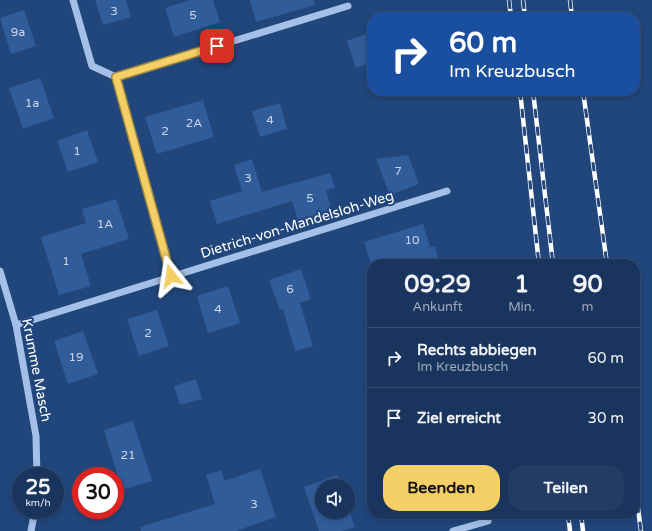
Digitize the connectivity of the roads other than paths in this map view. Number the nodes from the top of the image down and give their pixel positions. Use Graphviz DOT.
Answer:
graph roads {
  1 [pos="73,0"];
  2 [pos="348,6"];
  3 [pos="116,77"];
  4 [pos="447,191"];
  5 [pos="0,271"];
  6 [pos="171,276"];
  7 [pos="16,325"];
  8 [pos="37,467"];
  9 [pos="34,519"];
  10 [pos="488,521"];
  11 [pos="32,531"];
  12 [pos="453,531"];
  1 -- 3 [label="street"];
  2 -- 3 [label="street"];
  3 -- 6 [label="street"];
  4 -- 6 [label="street, Dietrich-von-Mandelsloh-Weg"];
  5 -- 7 [label="street, Krumme Masch"];
  6 -- 7 [label="street, Dietrich-von-Mandelsloh-Weg"];
  7 -- 8 [label="street, Krumme Masch"];
  9 -- 11 [label="street"];
  10 -- 12 [label="street"];
}
